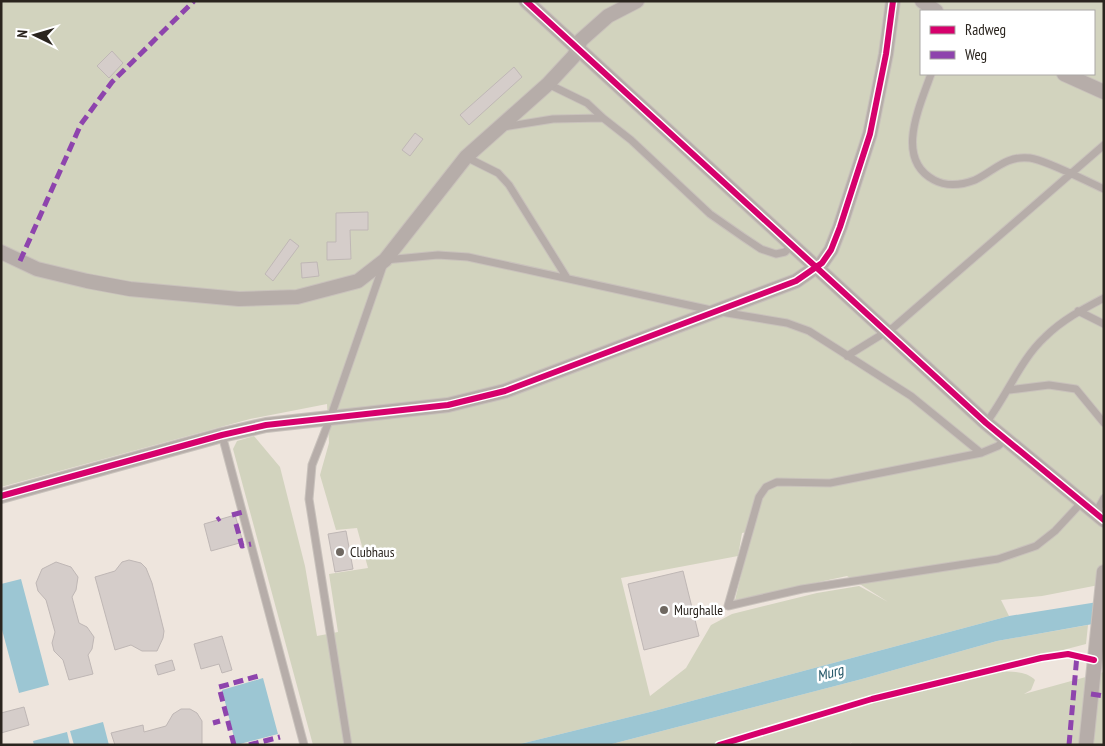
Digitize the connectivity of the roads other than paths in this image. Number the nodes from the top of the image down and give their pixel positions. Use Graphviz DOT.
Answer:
graph roads {
  1 [pos="526,1"];
  2 [pos="637,1"];
  3 [pos="894,1"];
  4 [pos="922,1"];
  5 [pos="935,10"];
  6 [pos="577,48"];
  7 [pos="931,75"];
  8 [pos="1066,75"];
  9 [pos="548,84"];
  10 [pos="1104,92"];
  11 [pos="603,118"];
  12 [pos="499,128"];
  13 [pos="1104,145"];
  14 [pos="466,158"];
  15 [pos="1070,174"];
  16 [pos="1104,188"];
  17 [pos="791,246"];
  18 [pos="1,252"];
  19 [pos="385,260"];
  20 [pos="816,268"];
  21 [pos="567,278"];
  22 [pos="1104,298"];
  23 [pos="718,312"];
  24 [pos="1078,312"];
  25 [pos="1104,324"];
  26 [pos="887,332"];
  27 [pos="847,356"];
  28 [pos="1009,390"];
  29 [pos="331,416"];
  30 [pos="986,423"];
  31 [pos="1104,423"];
  32 [pos="222,435"];
  33 [pos="1005,440"];
  34 [pos="981,453"];
  35 [pos="1,496"];
  36 [pos="1104,498"];
  37 [pos="1082,502"];
  38 [pos="1100,517"];
  39 [pos="1104,572"];
  40 [pos="304,745"];
  41 [pos="348,745"];
  42 [pos="1086,745"];
  1 -- 6 [label="street"];
  2 -- 6 [label="street"];
  3 -- 20 [label="street"];
  4 -- 5 [label="street"];
  6 -- 9 [label="street"];
  6 -- 17 [label="street"];
  7 -- 15 [label="lane"];
  8 -- 10 [label="street"];
  9 -- 11 [label="lane"];
  9 -- 12 [label="street"];
  11 -- 12 [label="lane"];
  11 -- 17 [label="lane"];
  12 -- 14 [label="street"];
  13 -- 15 [label="lane"];
  14 -- 19 [label="street"];
  14 -- 21 [label="lane"];
  15 -- 16 [label="lane"];
  15 -- 26 [label="lane"];
  17 -- 20 [label="street"];
  18 -- 19 [label="street"];
  19 -- 21 [label="lane"];
  19 -- 29 [label="lane"];
  20 -- 23 [label="street"];
  20 -- 26 [label="street"];
  21 -- 23 [label="lane"];
  22 -- 24 [label="lane"];
  23 -- 27 [label="lane"];
  23 -- 29 [label="street"];
  24 -- 25 [label="lane"];
  24 -- 28 [label="lane"];
  26 -- 27 [label="lane"];
  26 -- 30 [label="street"];
  27 -- 34 [label="lane"];
  28 -- 30 [label="lane"];
  28 -- 31 [label="lane"];
  29 -- 32 [label="street"];
  29 -- 41 [label="lane"];
  30 -- 33 [label="street"];
  32 -- 35 [label="street"];
  32 -- 40 [label="lane"];
  33 -- 34 [label="lane"];
  33 -- 37 [label="street"];
  34 -- 37 [label="lane"];
  36 -- 38 [label="lane"];
  37 -- 38 [label="street"];
  39 -- 42 [label="street"];
}
